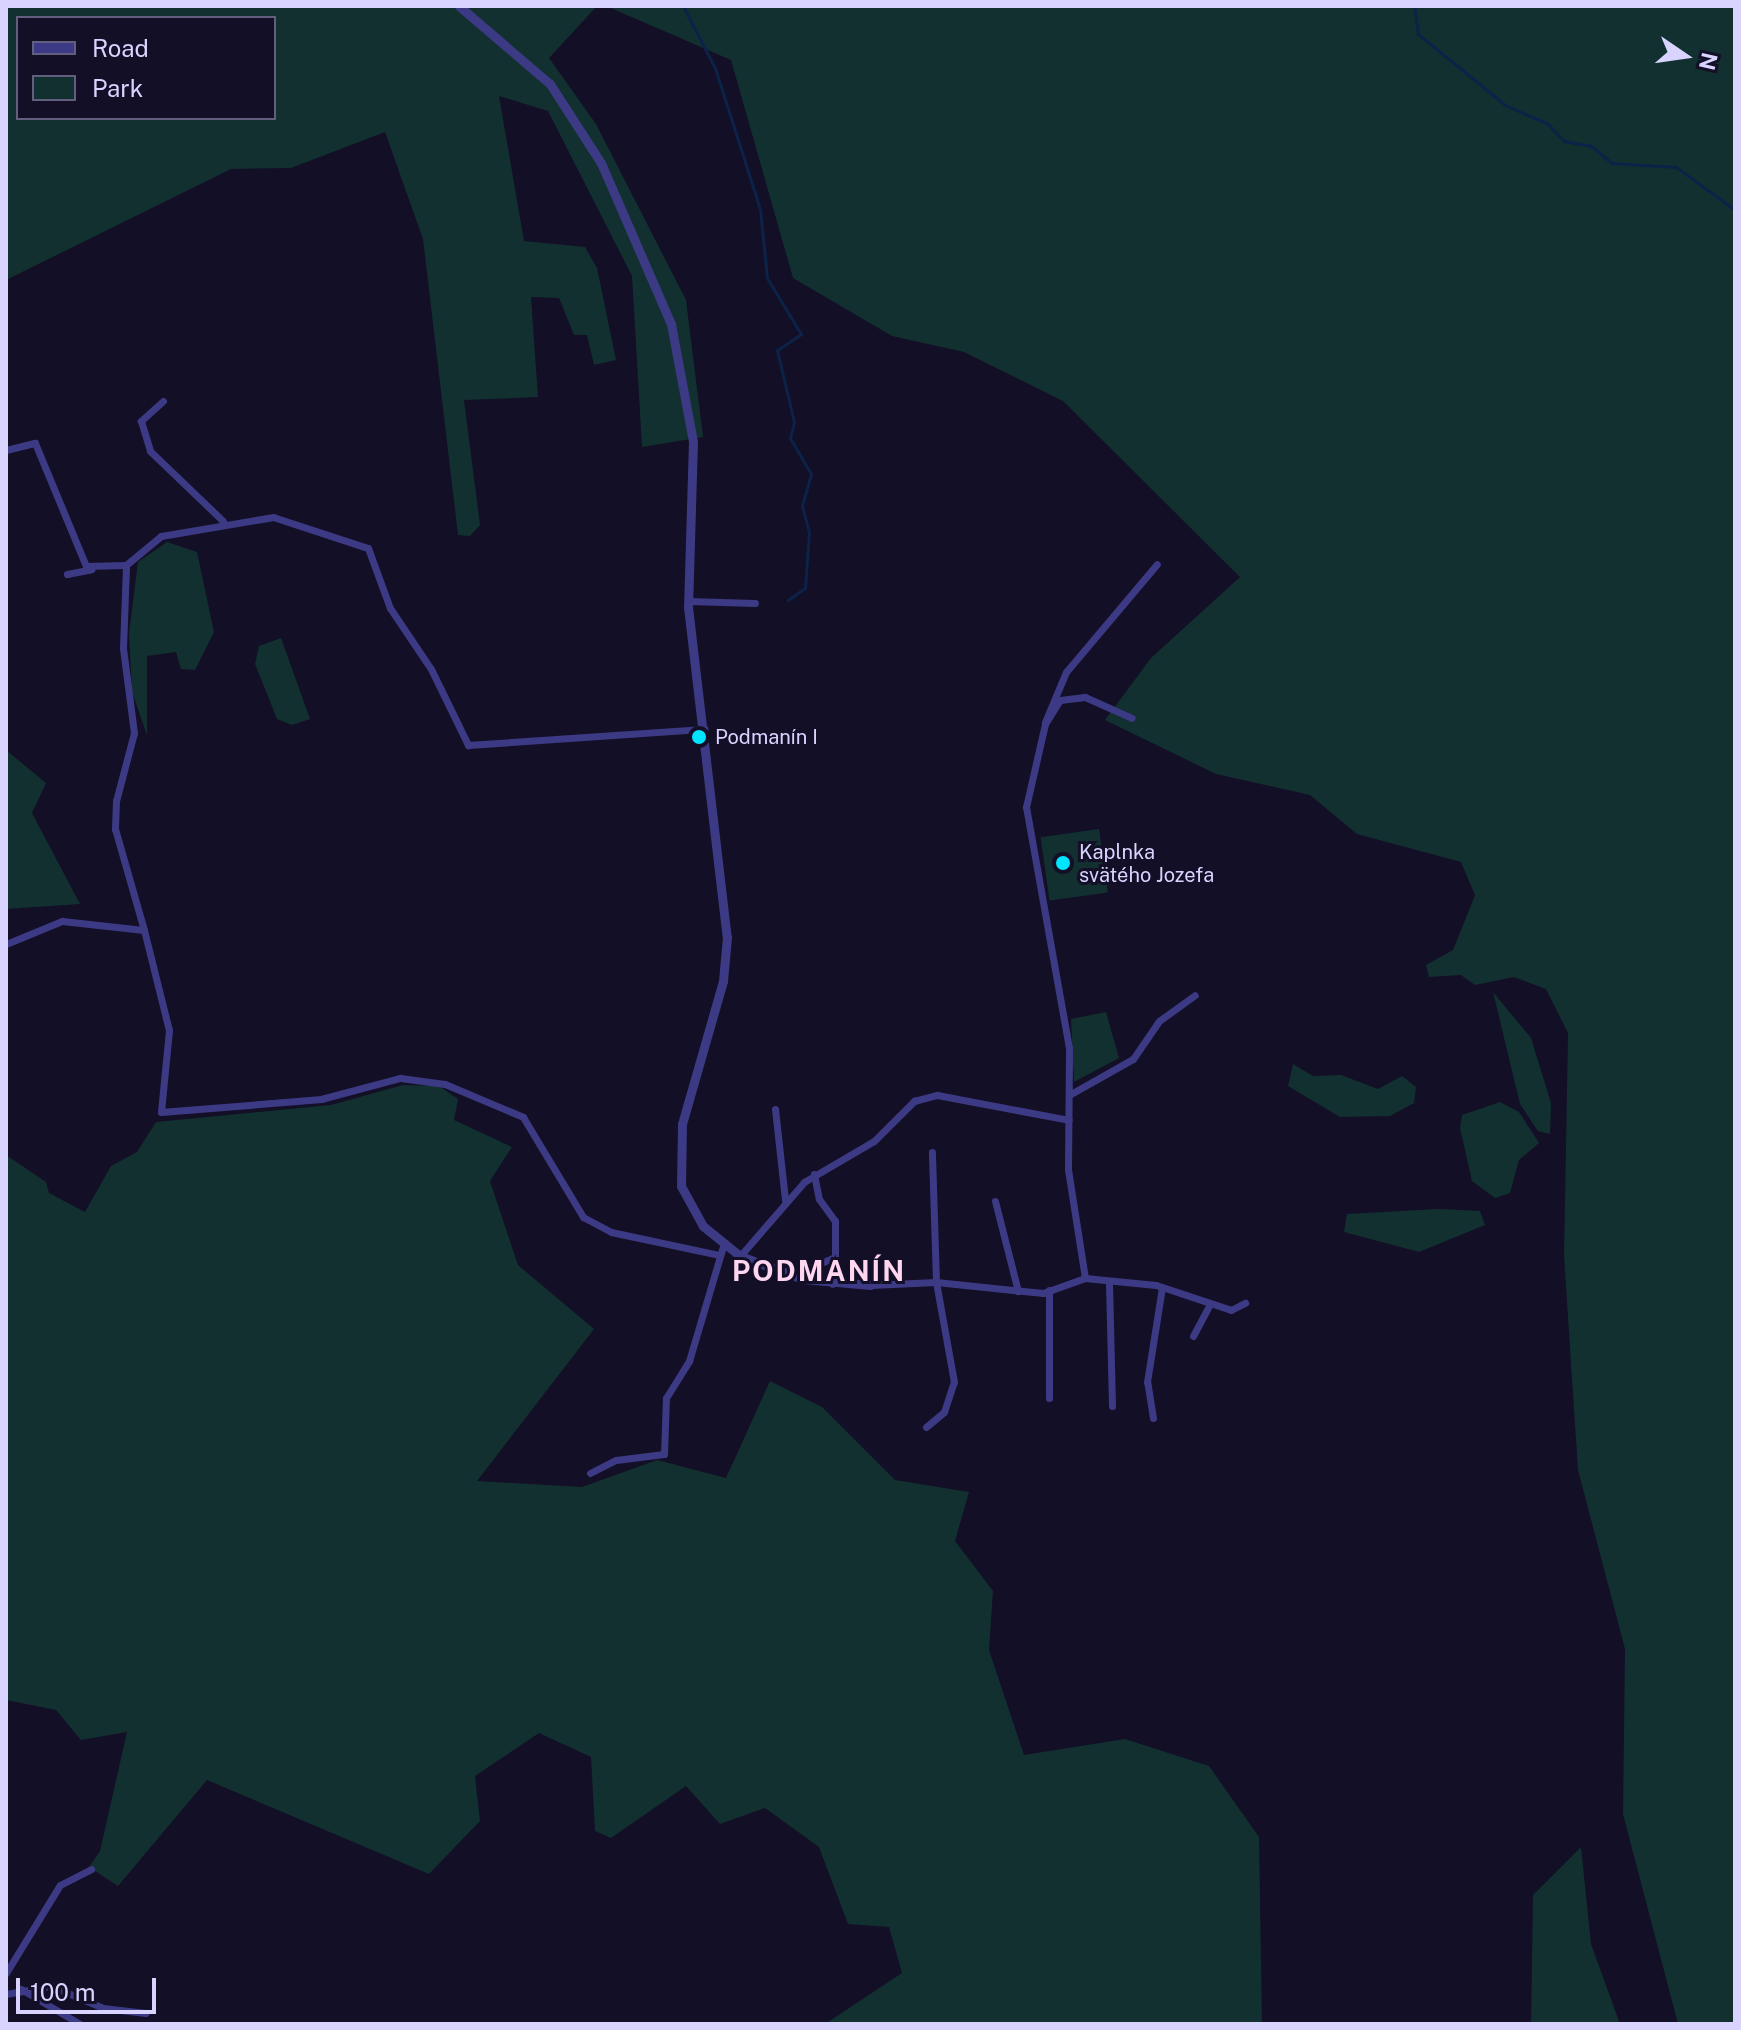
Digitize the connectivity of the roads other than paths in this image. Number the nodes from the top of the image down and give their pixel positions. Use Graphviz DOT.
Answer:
graph roads {
  1 [pos="459,6"];
  2 [pos="163,401"];
  3 [pos="6,450"];
  4 [pos="223,521"];
  5 [pos="1157,564"];
  6 [pos="126,565"];
  7 [pos="92,569"];
  8 [pos="67,574"];
  9 [pos="688,601"];
  10 [pos="755,603"];
  11 [pos="1132,718"];
  12 [pos="1045,724"];
  13 [pos="704,729"];
  14 [pos="144,930"];
  15 [pos="6,944"];
  16 [pos="1195,995"];
  17 [pos="1069,1095"];
  18 [pos="775,1109"];
  19 [pos="1069,1120"];
  20 [pos="932,1152"];
  21 [pos="814,1174"];
  22 [pos="785,1200"];
  23 [pos="995,1201"];
  24 [pos="721,1250"];
  25 [pos="740,1256"];
  26 [pos="835,1257"];
  27 [pos="790,1276"];
  28 [pos="1085,1278"];
  29 [pos="936,1282"];
  30 [pos="1109,1283"];
  31 [pos="832,1284"];
  32 [pos="871,1285"];
  33 [pos="1162,1287"];
  34 [pos="1049,1290"];
  35 [pos="1018,1291"];
  36 [pos="1245,1303"];
  37 [pos="1209,1306"];
  38 [pos="1193,1336"];
  39 [pos="1049,1398"];
  40 [pos="1112,1406"];
  41 [pos="1153,1418"];
  42 [pos="926,1427"];
  43 [pos="590,1473"];
  44 [pos="91,1869"];
  45 [pos="6,1973"];
  46 [pos="21,1989"];
  47 [pos="6,1994"];
  48 [pos="146,2013"];
  49 [pos="80,2024"];
  1 -- 9 [label="street"];
  2 -- 4 [label="street"];
  3 -- 7 [label="street"];
  4 -- 6 [label="street"];
  4 -- 13 [label="street"];
  5 -- 12 [label="street"];
  6 -- 7 [label="street"];
  6 -- 14 [label="street"];
  7 -- 8 [label="street"];
  9 -- 10 [label="street"];
  9 -- 13 [label="street"];
  11 -- 12 [label="street"];
  12 -- 17 [label="street"];
  13 -- 24 [label="street"];
  14 -- 15 [label="street"];
  14 -- 24 [label="street"];
  16 -- 17 [label="street"];
  17 -- 19 [label="street"];
  18 -- 22 [label="street"];
  19 -- 21 [label="street"];
  19 -- 28 [label="street"];
  20 -- 29 [label="street"];
  21 -- 22 [label="street"];
  21 -- 26 [label="street"];
  22 -- 25 [label="street"];
  23 -- 35 [label="street"];
  24 -- 25 [label="street"];
  24 -- 43 [label="street"];
  25 -- 27 [label="street"];
  26 -- 27 [label="street"];
  26 -- 31 [label="street"];
  27 -- 31 [label="street"];
  28 -- 30 [label="street"];
  28 -- 34 [label="street"];
  29 -- 32 [label="street"];
  29 -- 35 [label="street"];
  29 -- 42 [label="street"];
  30 -- 33 [label="street"];
  30 -- 40 [label="street"];
  31 -- 32 [label="street"];
  33 -- 37 [label="street"];
  33 -- 41 [label="street"];
  34 -- 35 [label="street"];
  34 -- 39 [label="street"];
  36 -- 37 [label="street"];
  37 -- 38 [label="street"];
  44 -- 45 [label="street"];
  46 -- 47 [label="street"];
  46 -- 48 [label="street"];
  46 -- 49 [label="street"];
}
